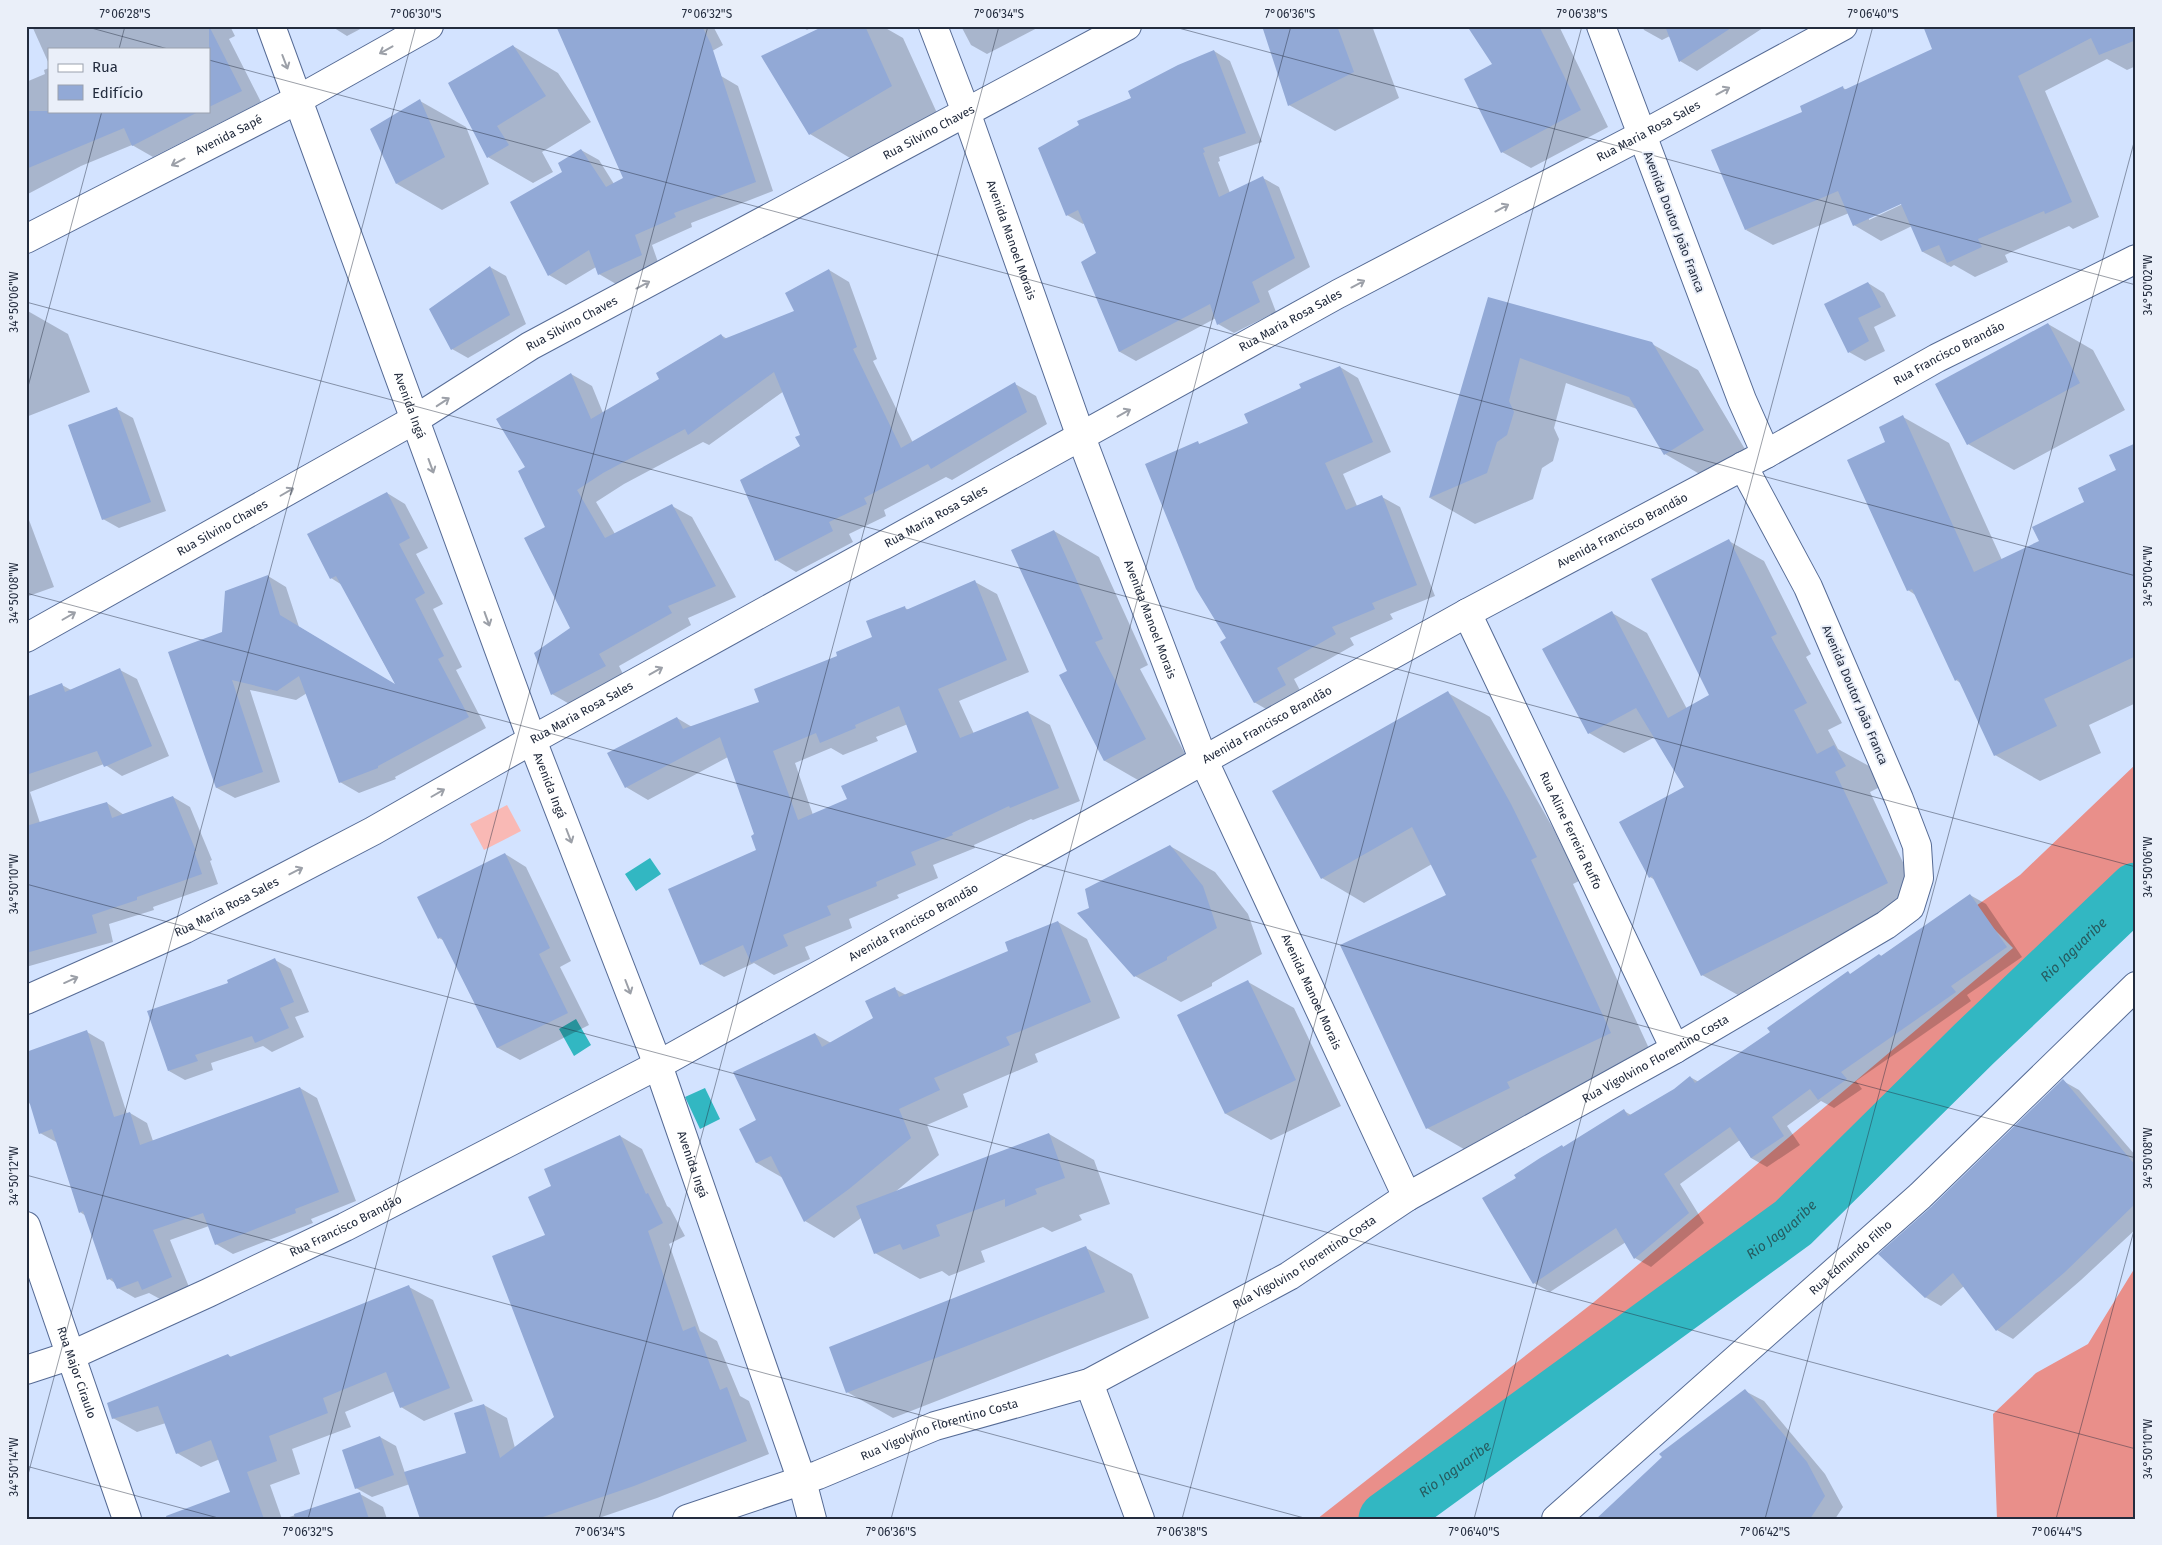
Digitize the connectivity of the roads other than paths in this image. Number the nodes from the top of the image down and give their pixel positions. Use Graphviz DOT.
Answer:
graph roads {
  1 [pos="271,26"];
  2 [pos="428,26"];
  3 [pos="933,26"];
  4 [pos="1127,26"];
  5 [pos="1601,26"];
  6 [pos="1843,26"];
  7 [pos="299,99"];
  8 [pos="966,112"];
  9 [pos="1642,135"];
  10 [pos="26,239"];
  11 [pos="2136,260"];
  12 [pos="414,420"];
  13 [pos="1082,437"];
  14 [pos="1754,460"];
  15 [pos="1467,613"];
  16 [pos="26,638"];
  17 [pos="532,740"];
  18 [pos="1204,759"];
  19 [pos="1886,925"];
  20 [pos="2136,986"];
  21 [pos="26,1000"];
  22 [pos="1675,1049"];
  23 [pos="658,1065"];
  24 [pos="1407,1197"];
  25 [pos="26,1226"];
  26 [pos="72,1355"];
  27 [pos="26,1370"];
  28 [pos="1088,1384"];
  29 [pos="802,1481"];
  30 [pos="127,1519"];
  31 [pos="686,1519"];
  32 [pos="812,1519"];
  33 [pos="1140,1519"];
  34 [pos="1556,1519"];
  1 -- 7 [label="street, Avenida Ingá, one-way"];
  2 -- 7 [label="street, Avenida Sapé, one-way"];
  3 -- 8 [label="street, Avenida Manoel Morais"];
  4 -- 8 [label="street, Rua Silvino Chaves"];
  5 -- 9 [label="street, Avenida Doutor João Franca"];
  9 -- 6 [label="street, Rua Maria Rosa Sales, one-way"];
  7 -- 10 [label="street, Avenida Sapé, one-way"];
  7 -- 12 [label="street, Avenida Ingá"];
  12 -- 8 [label="street, Rua Silvino Chaves, one-way"];
  8 -- 13 [label="street, Avenida Manoel Morais"];
  13 -- 9 [label="street, Rua Maria Rosa Sales, one-way"];
  9 -- 14 [label="street, Avenida Doutor João Franca"];
  11 -- 14 [label="street, Rua Francisco Brandão"];
  16 -- 12 [label="street, Rua Silvino Chaves, one-way"];
  12 -- 17 [label="street, Avenida Ingá, one-way"];
  17 -- 13 [label="street, Rua Maria Rosa Sales, one-way"];
  13 -- 18 [label="street, Avenida Manoel Morais"];
  14 -- 15 [label="street, Avenida Francisco Brandão"];
  14 -- 19 [label="street, Avenida Doutor João Franca"];
  15 -- 18 [label="street, Avenida Francisco Brandão"];
  15 -- 22 [label="street, Rua Aline Ferreira Ruffo"];
  21 -- 17 [label="street, Rua Maria Rosa Sales, one-way"];
  17 -- 23 [label="street, Avenida Ingá, one-way"];
  18 -- 23 [label="street, Avenida Francisco Brandão"];
  18 -- 24 [label="street, Avenida Manoel Morais"];
  19 -- 22 [label="street, Rua Vigolvino Florentino Costa"];
  20 -- 34 [label="street, Rua Edmundo Filho"];
  22 -- 24 [label="street, Rua Vigolvino Florentino Costa"];
  23 -- 26 [label="street, Rua Francisco Brandão"];
  23 -- 29 [label="street, Avenida Ingá"];
  24 -- 28 [label="street, Rua Vigolvino Florentino Costa"];
  25 -- 26 [label="street, Rua Major Ciraulo"];
  26 -- 27 [label="street, Rua Francisco Brandão"];
  26 -- 30 [label="street, Rua Major Ciraulo"];
  28 -- 29 [label="street, Rua Vigolvino Florentino Costa"];
  28 -- 33 [label="street"];
  29 -- 31 [label="street, Rua Vigolvino Florentino Costa"];
  29 -- 32 [label="street, Avenida Ingá"];
}
